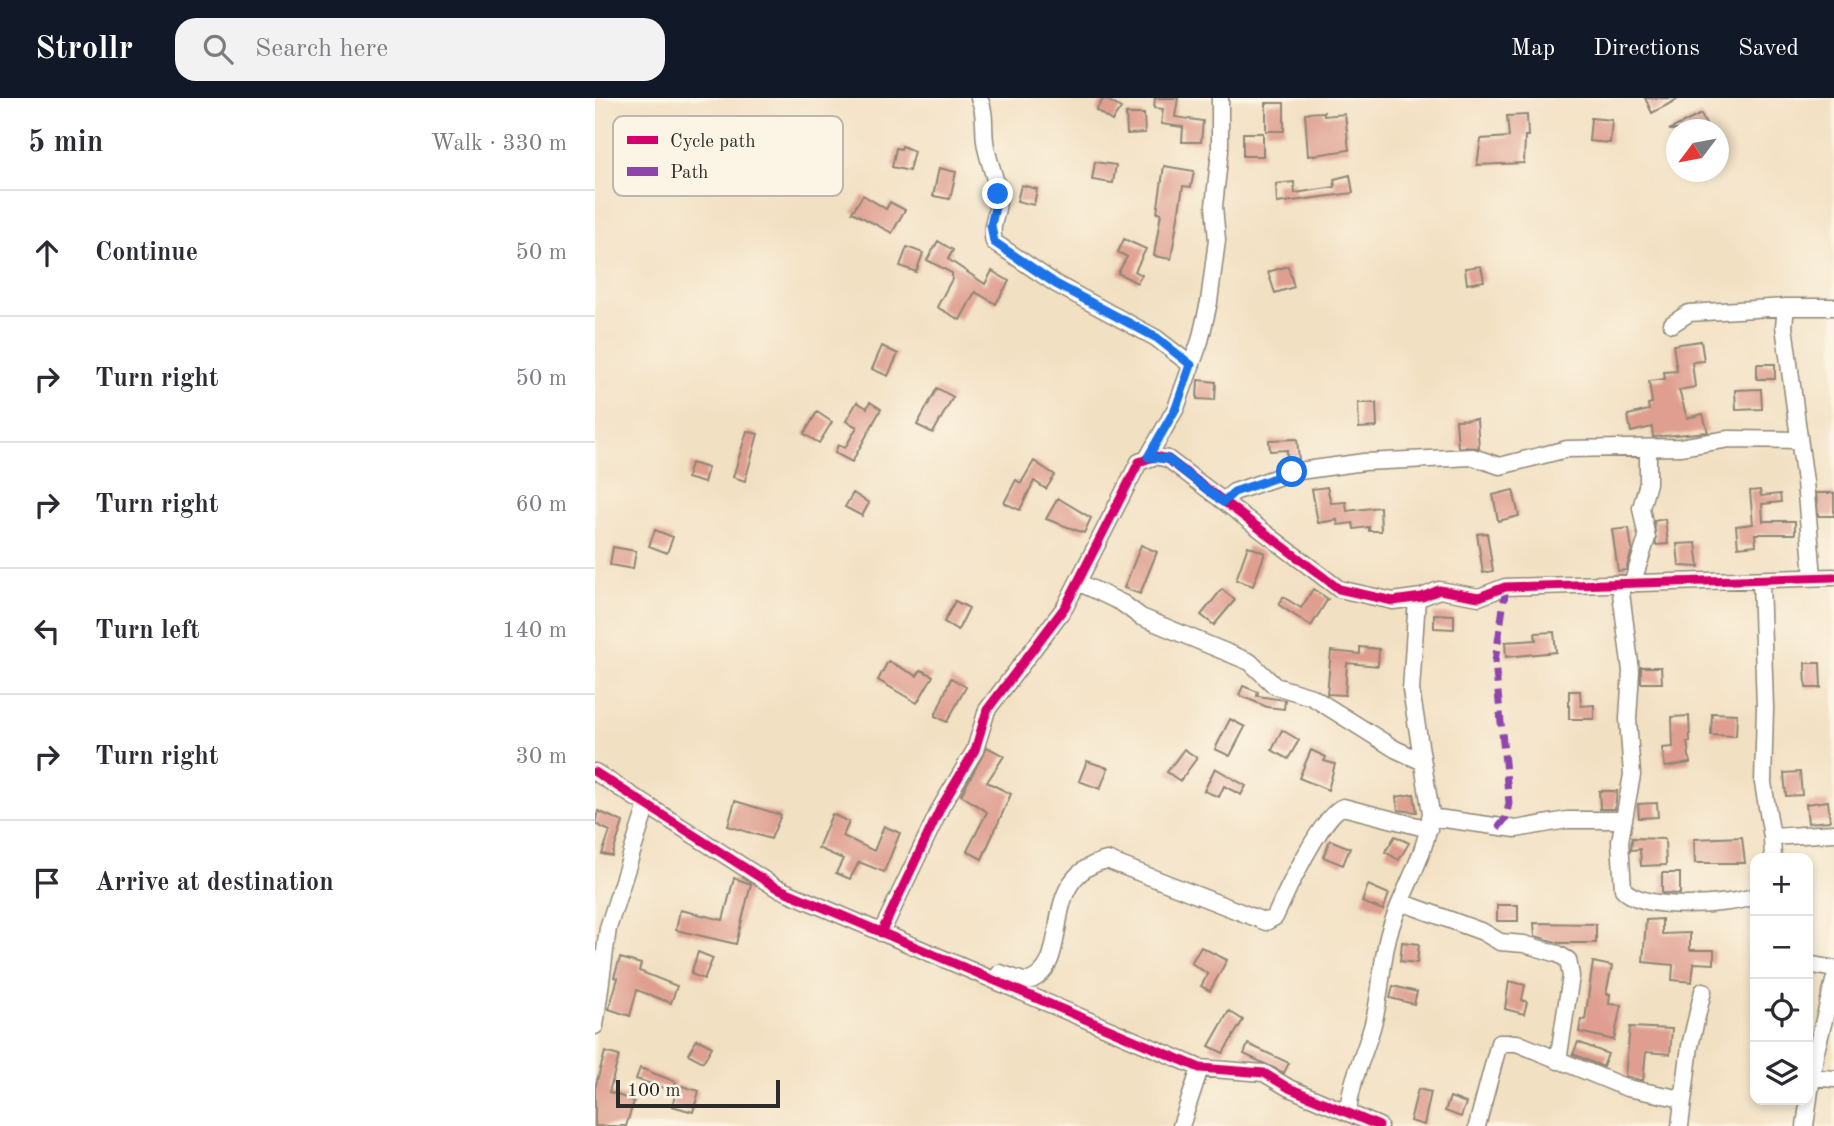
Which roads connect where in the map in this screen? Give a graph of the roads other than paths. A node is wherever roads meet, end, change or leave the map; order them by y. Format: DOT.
graph roads {
  1 [pos="979,98"];
  2 [pos="1220,98"];
  3 [pos="1786,307"];
  4 [pos="1834,307"];
  5 [pos="1672,324"];
  6 [pos="1191,365"];
  7 [pos="1798,440"];
  8 [pos="1648,448"];
  9 [pos="1148,457"];
  10 [pos="1223,502"];
  11 [pos="1834,576"];
  12 [pos="1813,578"];
  13 [pos="1761,580"];
  14 [pos="1078,582"];
  15 [pos="1626,584"];
  16 [pos="1417,598"];
  17 [pos="1421,761"];
  18 [pos="595,772"];
  19 [pos="647,805"];
  20 [pos="1624,820"];
  21 [pos="1430,823"];
  22 [pos="1834,833"];
  23 [pos="1772,837"];
  24 [pos="1773,853"];
  25 [pos="1750,898"];
  26 [pos="1401,902"];
  27 [pos="881,933"];
  28 [pos="1813,965"];
  29 [pos="1834,969"];
  30 [pos="995,981"];
  31 [pos="1834,981"];
  32 [pos="1703,991"];
  33 [pos="595,1026"];
  34 [pos="1558,1061"];
  35 [pos="1200,1068"];
  36 [pos="1813,1073"];
  37 [pos="1813,1077"];
  38 [pos="1834,1079"];
  39 [pos="1683,1099"];
  40 [pos="1808,1105"];
  41 [pos="1347,1112"];
  42 [pos="1181,1126"];
  43 [pos="1379,1126"];
  44 [pos="1478,1126"];
  45 [pos="1680,1126"];
  46 [pos="1805,1126"];
  1 -- 6 [label="street"];
  2 -- 6 [label="street"];
  3 -- 4 [label="street"];
  3 -- 5 [label="street"];
  3 -- 7 [label="street"];
  6 -- 9 [label="street"];
  7 -- 8 [label="street"];
  7 -- 12 [label="street"];
  8 -- 10 [label="street"];
  8 -- 15 [label="street"];
  9 -- 10 [label="street"];
  9 -- 14 [label="street"];
  10 -- 16 [label="street"];
  11 -- 12 [label="street"];
  12 -- 13 [label="street"];
  13 -- 15 [label="street"];
  13 -- 23 [label="street"];
  14 -- 17 [label="street"];
  14 -- 27 [label="street"];
  15 -- 16 [label="street"];
  15 -- 20 [label="street"];
  16 -- 17 [label="street"];
  17 -- 21 [label="street"];
  18 -- 19 [label="street"];
  19 -- 27 [label="street"];
  19 -- 33 [label="street"];
  20 -- 21 [label="street"];
  20 -- 25 [label="street"];
  21 -- 26 [label="street"];
  21 -- 30 [label="street"];
  22 -- 23 [label="street"];
  23 -- 24 [label="street"];
  26 -- 34 [label="street"];
  26 -- 41 [label="street"];
  27 -- 30 [label="street"];
  28 -- 29 [label="street"];
  30 -- 35 [label="street"];
  31 -- 36 [label="street"];
  32 -- 39 [label="street"];
  34 -- 39 [label="street"];
  34 -- 44 [label="street"];
  35 -- 41 [label="street"];
  35 -- 42 [label="street"];
  37 -- 38 [label="street"];
  39 -- 45 [label="street"];
  40 -- 46 [label="street"];
  41 -- 43 [label="street"];
}
